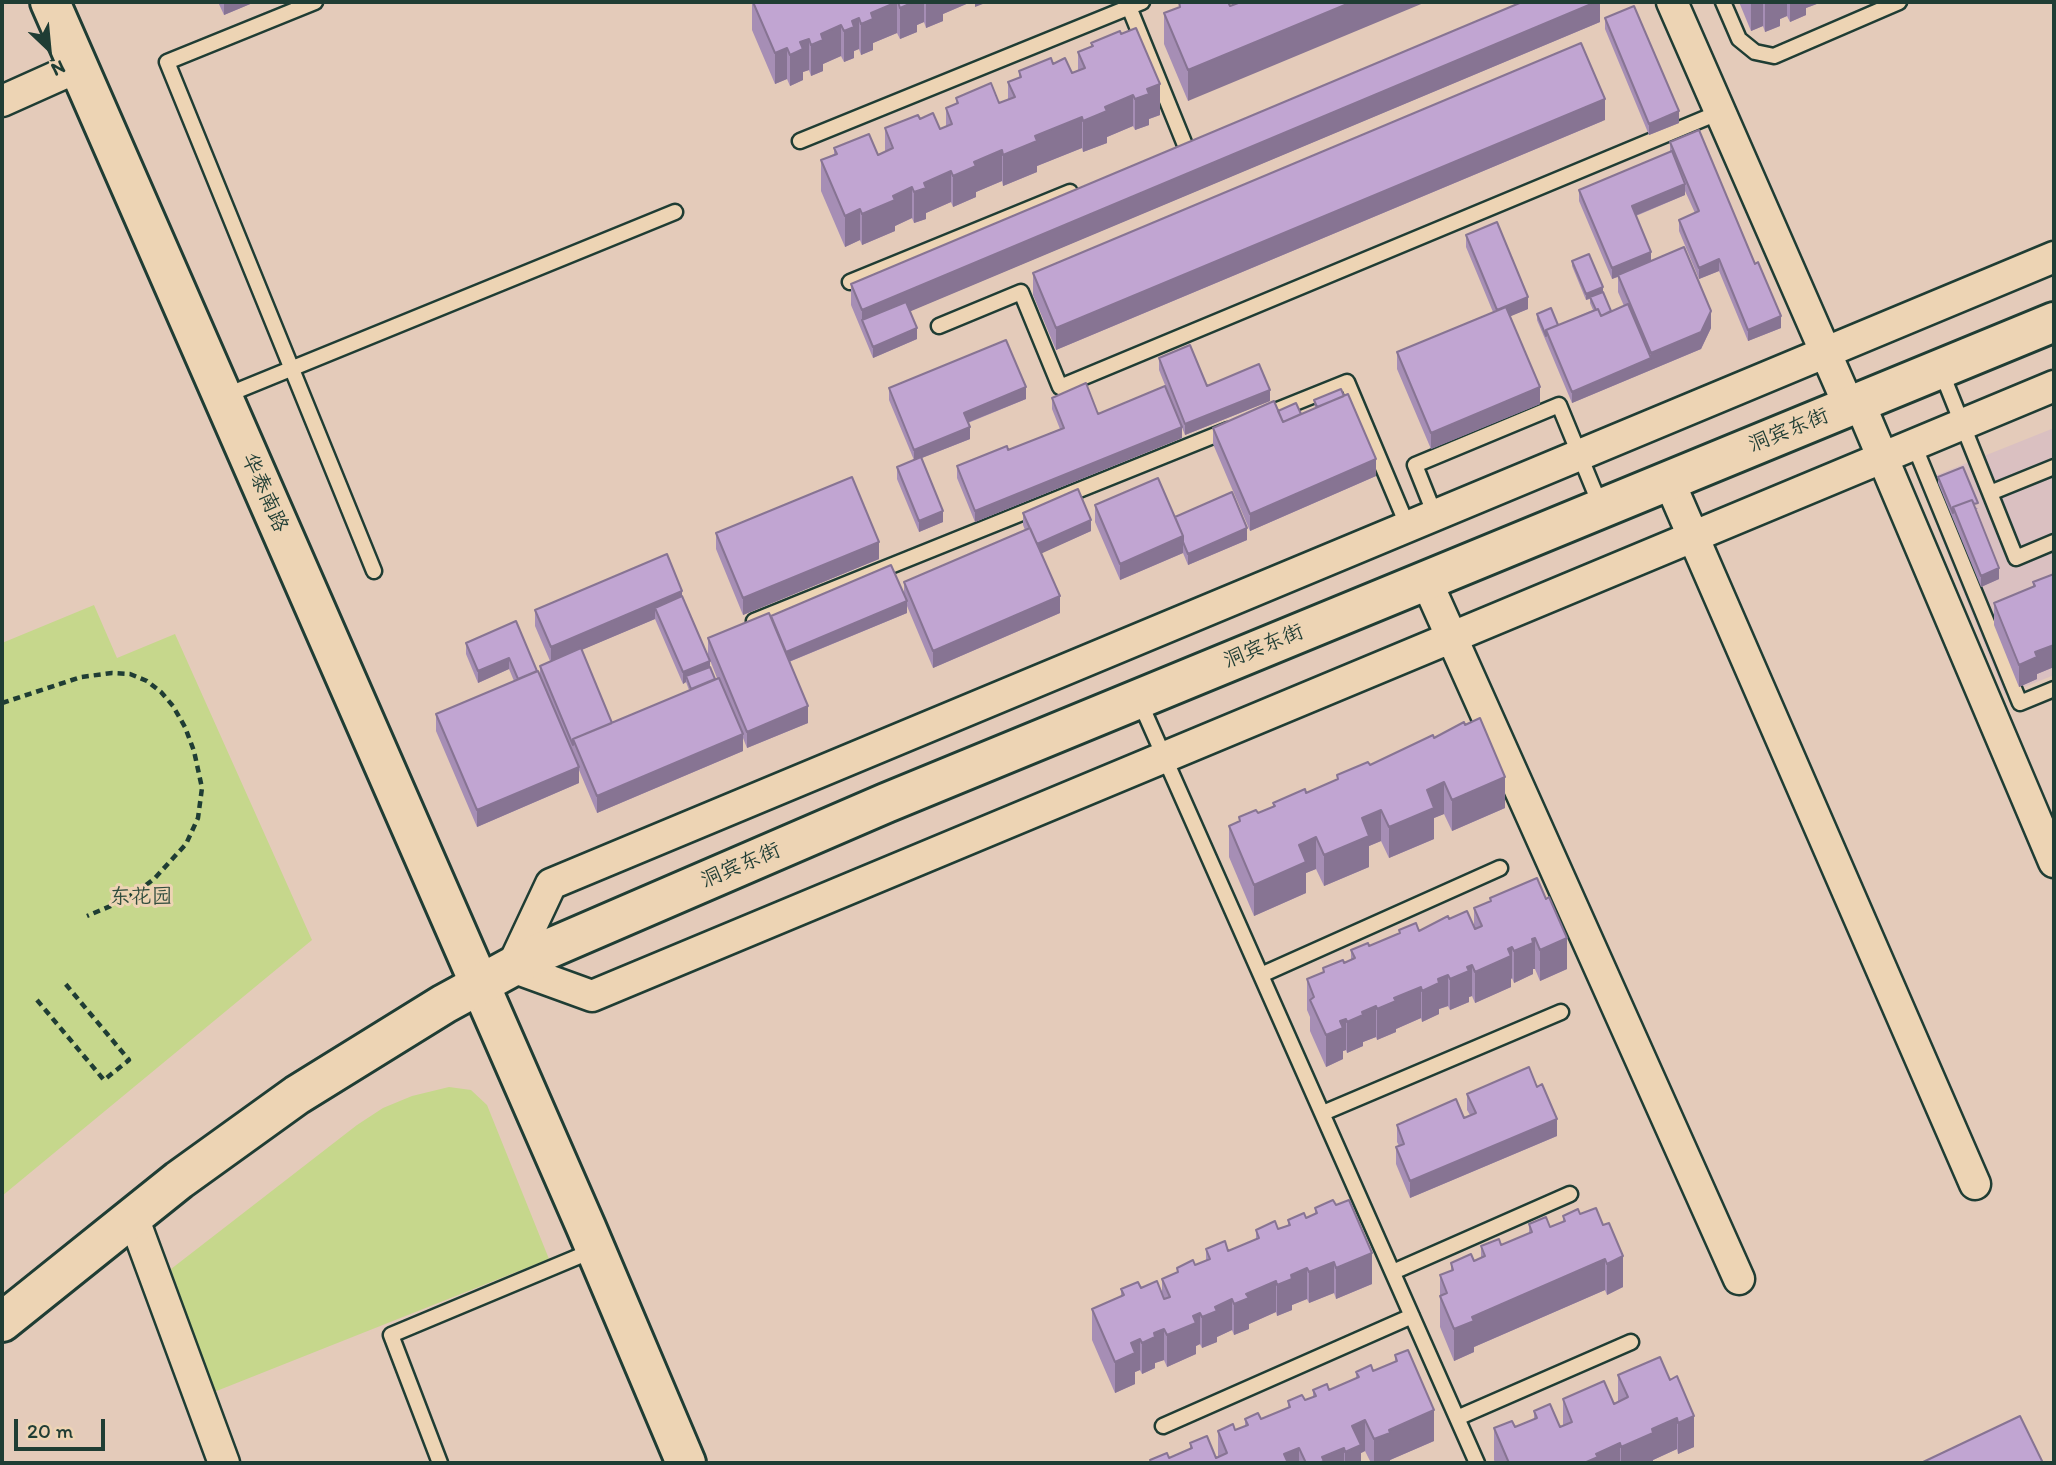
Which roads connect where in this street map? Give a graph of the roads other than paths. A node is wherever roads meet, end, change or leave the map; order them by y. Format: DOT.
graph roads {
  1 [pos="50,2"];
  2 [pos="315,2"];
  3 [pos="1672,2"];
  4 [pos="1723,2"];
  5 [pos="1899,2"];
  6 [pos="1132,4"];
  7 [pos="78,67"];
  8 [pos="2,101"];
  9 [pos="1720,112"];
  10 [pos="800,141"];
  11 [pos="1185,145"];
  12 [pos="1082,187"];
  13 [pos="675,212"];
  14 [pos="2054,257"];
  15 [pos="850,282"];
  16 [pos="2054,322"];
  17 [pos="939,326"];
  18 [pos="1826,353"];
  19 [pos="291,368"];
  20 [pos="1940,369"];
  21 [pos="2054,386"];
  22 [pos="222,397"];
  23 [pos="1854,404"];
  24 [pos="1962,424"];
  25 [pos="1914,445"];
  26 [pos="1580,455"];
  27 [pos="1883,458"];
  28 [pos="2054,467"];
  29 [pos="1669,481"];
  30 [pos="1990,494"];
  31 [pos="1602,508"];
  32 [pos="1422,521"];
  33 [pos="1693,537"];
  34 [pos="2054,542"];
  35 [pos="374,571"];
  36 [pos="1426,580"];
  37 [pos="746,625"];
  38 [pos="1451,638"];
  39 [pos="2054,689"];
  40 [pos="1139,699"];
  41 [pos="1164,757"];
  42 [pos="2054,862"];
  43 [pos="1500,868"];
  44 [pos="1261,975"];
  45 [pos="496,976"];
  46 [pos="1561,1012"];
  47 [pos="1323,1112"];
  48 [pos="1975,1184"];
  49 [pos="1570,1194"];
  50 [pos="133,1217"];
  51 [pos="595,1249"];
  52 [pos="1393,1272"];
  53 [pos="1739,1279"];
  54 [pos="1412,1316"];
  55 [pos="2,1322"];
  56 [pos="1631,1342"];
  57 [pos="1457,1418"];
  58 [pos="1163,1426"];
  59 [pos="224,1463"];
  60 [pos="440,1463"];
  61 [pos="686,1463"];
  62 [pos="1477,1463"];
  1 -- 7 [label="main road, 华泰南路"];
  2 -- 19 [label="lane"];
  3 -- 9 [label="street"];
  4 -- 5 [label="lane"];
  6 -- 10 [label="lane"];
  6 -- 11 [label="lane"];
  7 -- 8 [label="street"];
  7 -- 22 [label="main road, 华泰南路"];
  9 -- 17 [label="lane"];
  9 -- 18 [label="street"];
  12 -- 15 [label="lane"];
  13 -- 19 [label="lane"];
  14 -- 18 [label="street"];
  16 -- 20 [label="main road, 洞宾东街"];
  18 -- 23 [label="street"];
  18 -- 26 [label="street"];
  19 -- 22 [label="lane"];
  19 -- 35 [label="lane"];
  20 -- 23 [label="main road, 洞宾东街"];
  20 -- 24 [label="lane"];
  21 -- 24 [label="street"];
  22 -- 45 [label="main road, 华泰南路"];
  23 -- 27 [label="street"];
  23 -- 29 [label="main road, 洞宾东街"];
  24 -- 25 [label="street"];
  24 -- 30 [label="lane"];
  25 -- 27 [label="street"];
  25 -- 39 [label="lane"];
  26 -- 31 [label="lane"];
  26 -- 32 [label="street"];
  26 -- 32 [label="lane"];
  27 -- 33 [label="street"];
  27 -- 42 [label="street"];
  28 -- 30 [label="lane"];
  29 -- 31 [label="main road, 洞宾东街"];
  29 -- 33 [label="street"];
  30 -- 34 [label="lane"];
  31 -- 36 [label="main road, 洞宾东街"];
  32 -- 37 [label="lane"];
  32 -- 45 [label="street"];
  33 -- 38 [label="street"];
  33 -- 48 [label="street"];
  36 -- 38 [label="street"];
  36 -- 40 [label="main road, 洞宾东街"];
  38 -- 41 [label="street"];
  38 -- 53 [label="street"];
  40 -- 41 [label="lane"];
  40 -- 45 [label="main road, 洞宾东街"];
  41 -- 44 [label="lane"];
  41 -- 45 [label="street"];
  43 -- 44 [label="lane"];
  44 -- 47 [label="lane"];
  45 -- 50 [label="main road, 洞宾东街"];
  45 -- 51 [label="main road, 华泰南路"];
  46 -- 47 [label="lane"];
  47 -- 52 [label="lane"];
  49 -- 52 [label="lane"];
  50 -- 55 [label="main road, 洞宾东街"];
  50 -- 59 [label="street"];
  51 -- 60 [label="lane"];
  51 -- 61 [label="main road, 华泰南路"];
  52 -- 54 [label="lane"];
  54 -- 57 [label="lane"];
  54 -- 58 [label="lane"];
  56 -- 57 [label="lane"];
  57 -- 62 [label="lane"];
}
